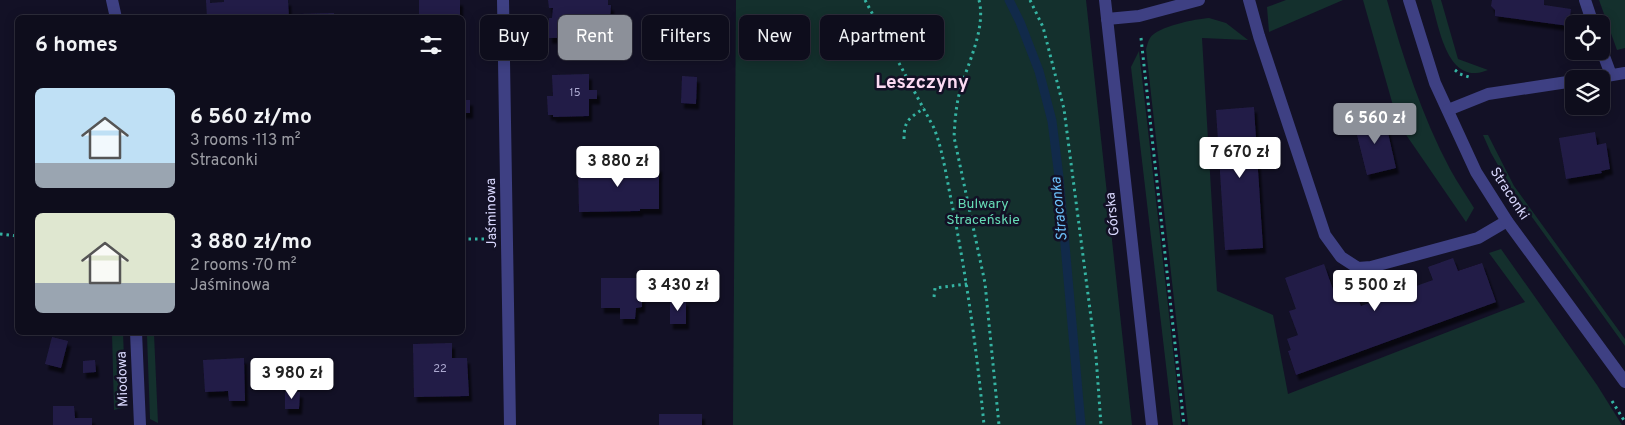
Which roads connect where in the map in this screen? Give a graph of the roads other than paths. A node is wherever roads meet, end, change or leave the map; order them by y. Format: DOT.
graph roads {
  1 [pos="112,0"];
  2 [pos="503,0"];
  3 [pos="1104,0"];
  4 [pos="1199,0"];
  5 [pos="1250,0"];
  6 [pos="1410,0"];
  7 [pos="1585,0"];
  8 [pos="115,15"];
  9 [pos="1590,15"];
  10 [pos="1106,19"];
  11 [pos="1605,60"];
  12 [pos="1625,73"];
  13 [pos="1611,75"];
  14 [pos="1565,82"];
  15 [pos="1448,110"];
  16 [pos="1507,221"];
  17 [pos="136,335"];
  18 [pos="1625,382"];
  19 [pos="140,425"];
  20 [pos="510,425"];
  21 [pos="1152,425"];
  1 -- 8 [label="street"];
  2 -- 20 [label="street, Jaśminowa"];
  3 -- 10 [label="street, Górska"];
  4 -- 10 [label="street"];
  5 -- 16 [label="street"];
  6 -- 15 [label="street, Straconki"];
  7 -- 9 [label="street"];
  10 -- 21 [label="street, Górska"];
  11 -- 13 [label="street"];
  12 -- 13 [label="street"];
  14 -- 15 [label="street"];
  15 -- 16 [label="street, Straconki"];
  16 -- 18 [label="street, Straconki"];
  17 -- 19 [label="street, Miodowa"];
}
